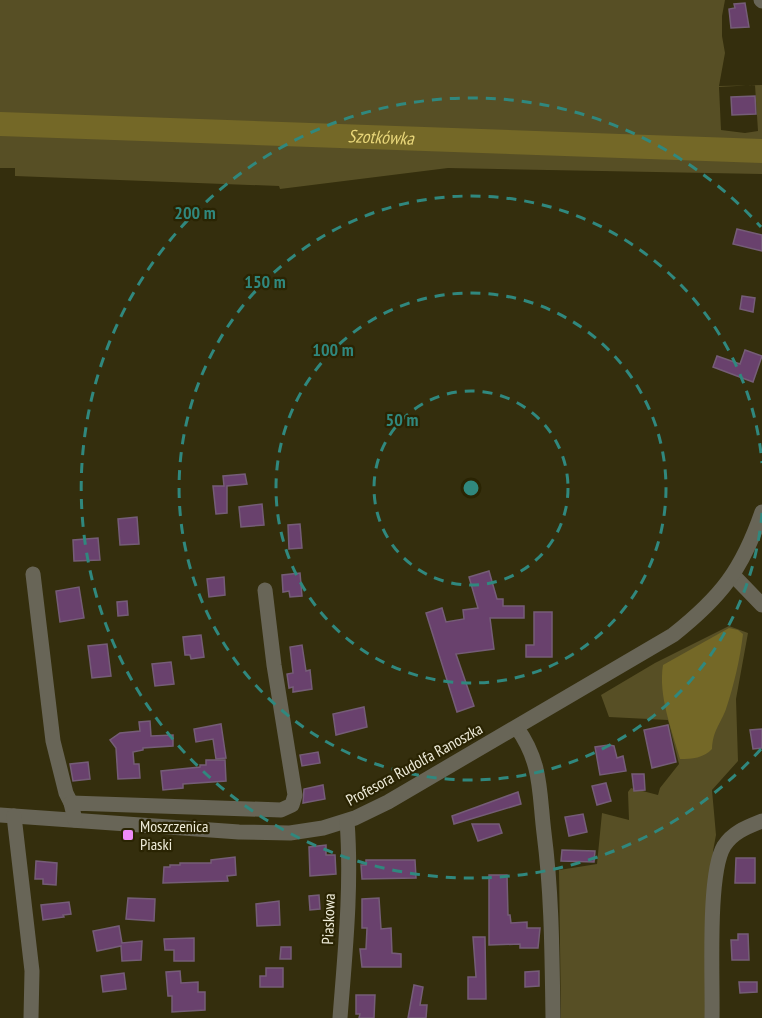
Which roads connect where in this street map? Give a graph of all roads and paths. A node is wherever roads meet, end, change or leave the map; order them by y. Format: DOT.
graph roads {
  1 [pos="762,512"];
  2 [pos="33,574"];
  3 [pos="733,575"];
  4 [pos="265,590"];
  5 [pos="761,604"];
  6 [pos="517,728"];
  7 [pos="71,803"];
  8 [pos="7,816"];
  9 [pos="75,820"];
  10 [pos="347,821"];
  11 [pos="757,823"];
  12 [pos="31,1018"];
  13 [pos="340,1018"];
  14 [pos="553,1018"];
  15 [pos="712,1018"];
  1 -- 3 [label="street, Profesora Rudolfa Ranoszka"];
  2 -- 7 [label="street"];
  3 -- 5 [label="street"];
  3 -- 6 [label="street, Profesora Rudolfa Ranoszka"];
  4 -- 7 [label="street"];
  6 -- 10 [label="street, Profesora Rudolfa Ranoszka"];
  6 -- 14 [label="street"];
  7 -- 9 [label="street"];
  8 -- 9 [label="street, Profesora Rudolfa Ranoszka"];
  8 -- 12 [label="street"];
  9 -- 10 [label="street, Profesora Rudolfa Ranoszka"];
  10 -- 13 [label="street, Piaskowa"];
  11 -- 15 [label="street"];
}
